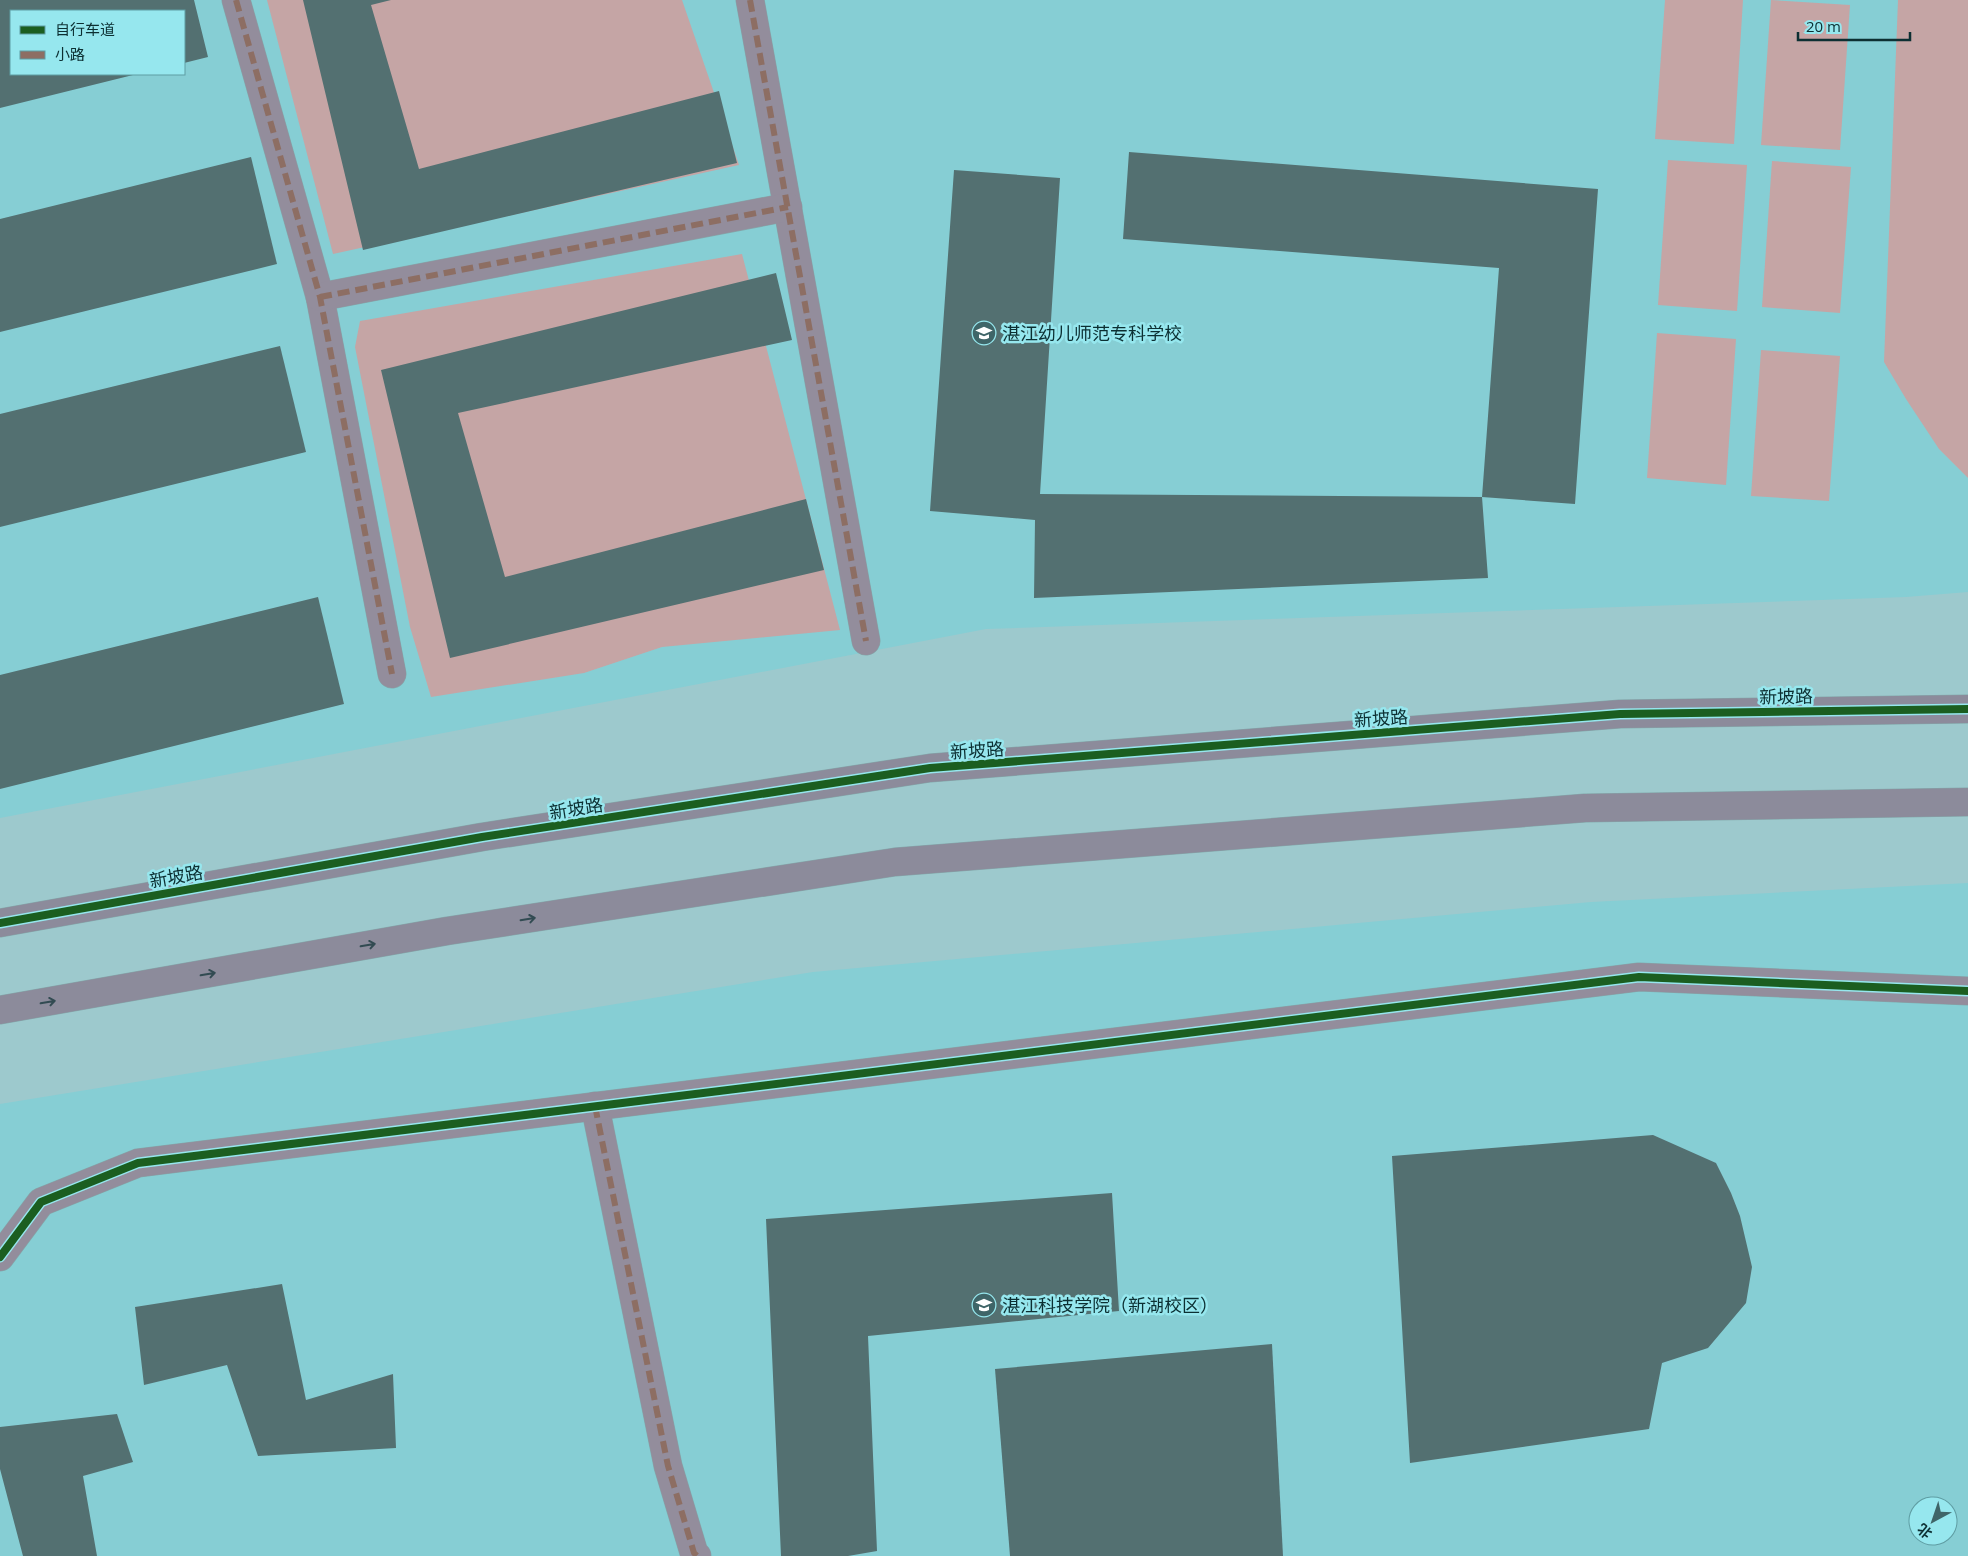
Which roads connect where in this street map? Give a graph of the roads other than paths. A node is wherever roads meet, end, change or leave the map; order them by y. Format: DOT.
graph roads {
  1 [pos="236,0"];
  2 [pos="750,0"];
  3 [pos="788,207"];
  4 [pos="320,297"];
  5 [pos="866,641"];
  6 [pos="392,674"];
  7 [pos="1968,709"];
  8 [pos="1968,802"];
  9 [pos="0,923"];
  10 [pos="1968,990"];
  11 [pos="0,1010"];
  12 [pos="595,1106"];
  13 [pos="0,1257"];
  14 [pos="697,1556"];
  1 -- 4 [label="street"];
  2 -- 3 [label="street"];
  3 -- 4 [label="street"];
  3 -- 5 [label="street"];
  4 -- 6 [label="street"];
  7 -- 9 [label="street, 新坡路"];
  11 -- 8 [label="street, one-way"];
  10 -- 12 [label="street"];
  12 -- 13 [label="street"];
  12 -- 14 [label="street"];
}
